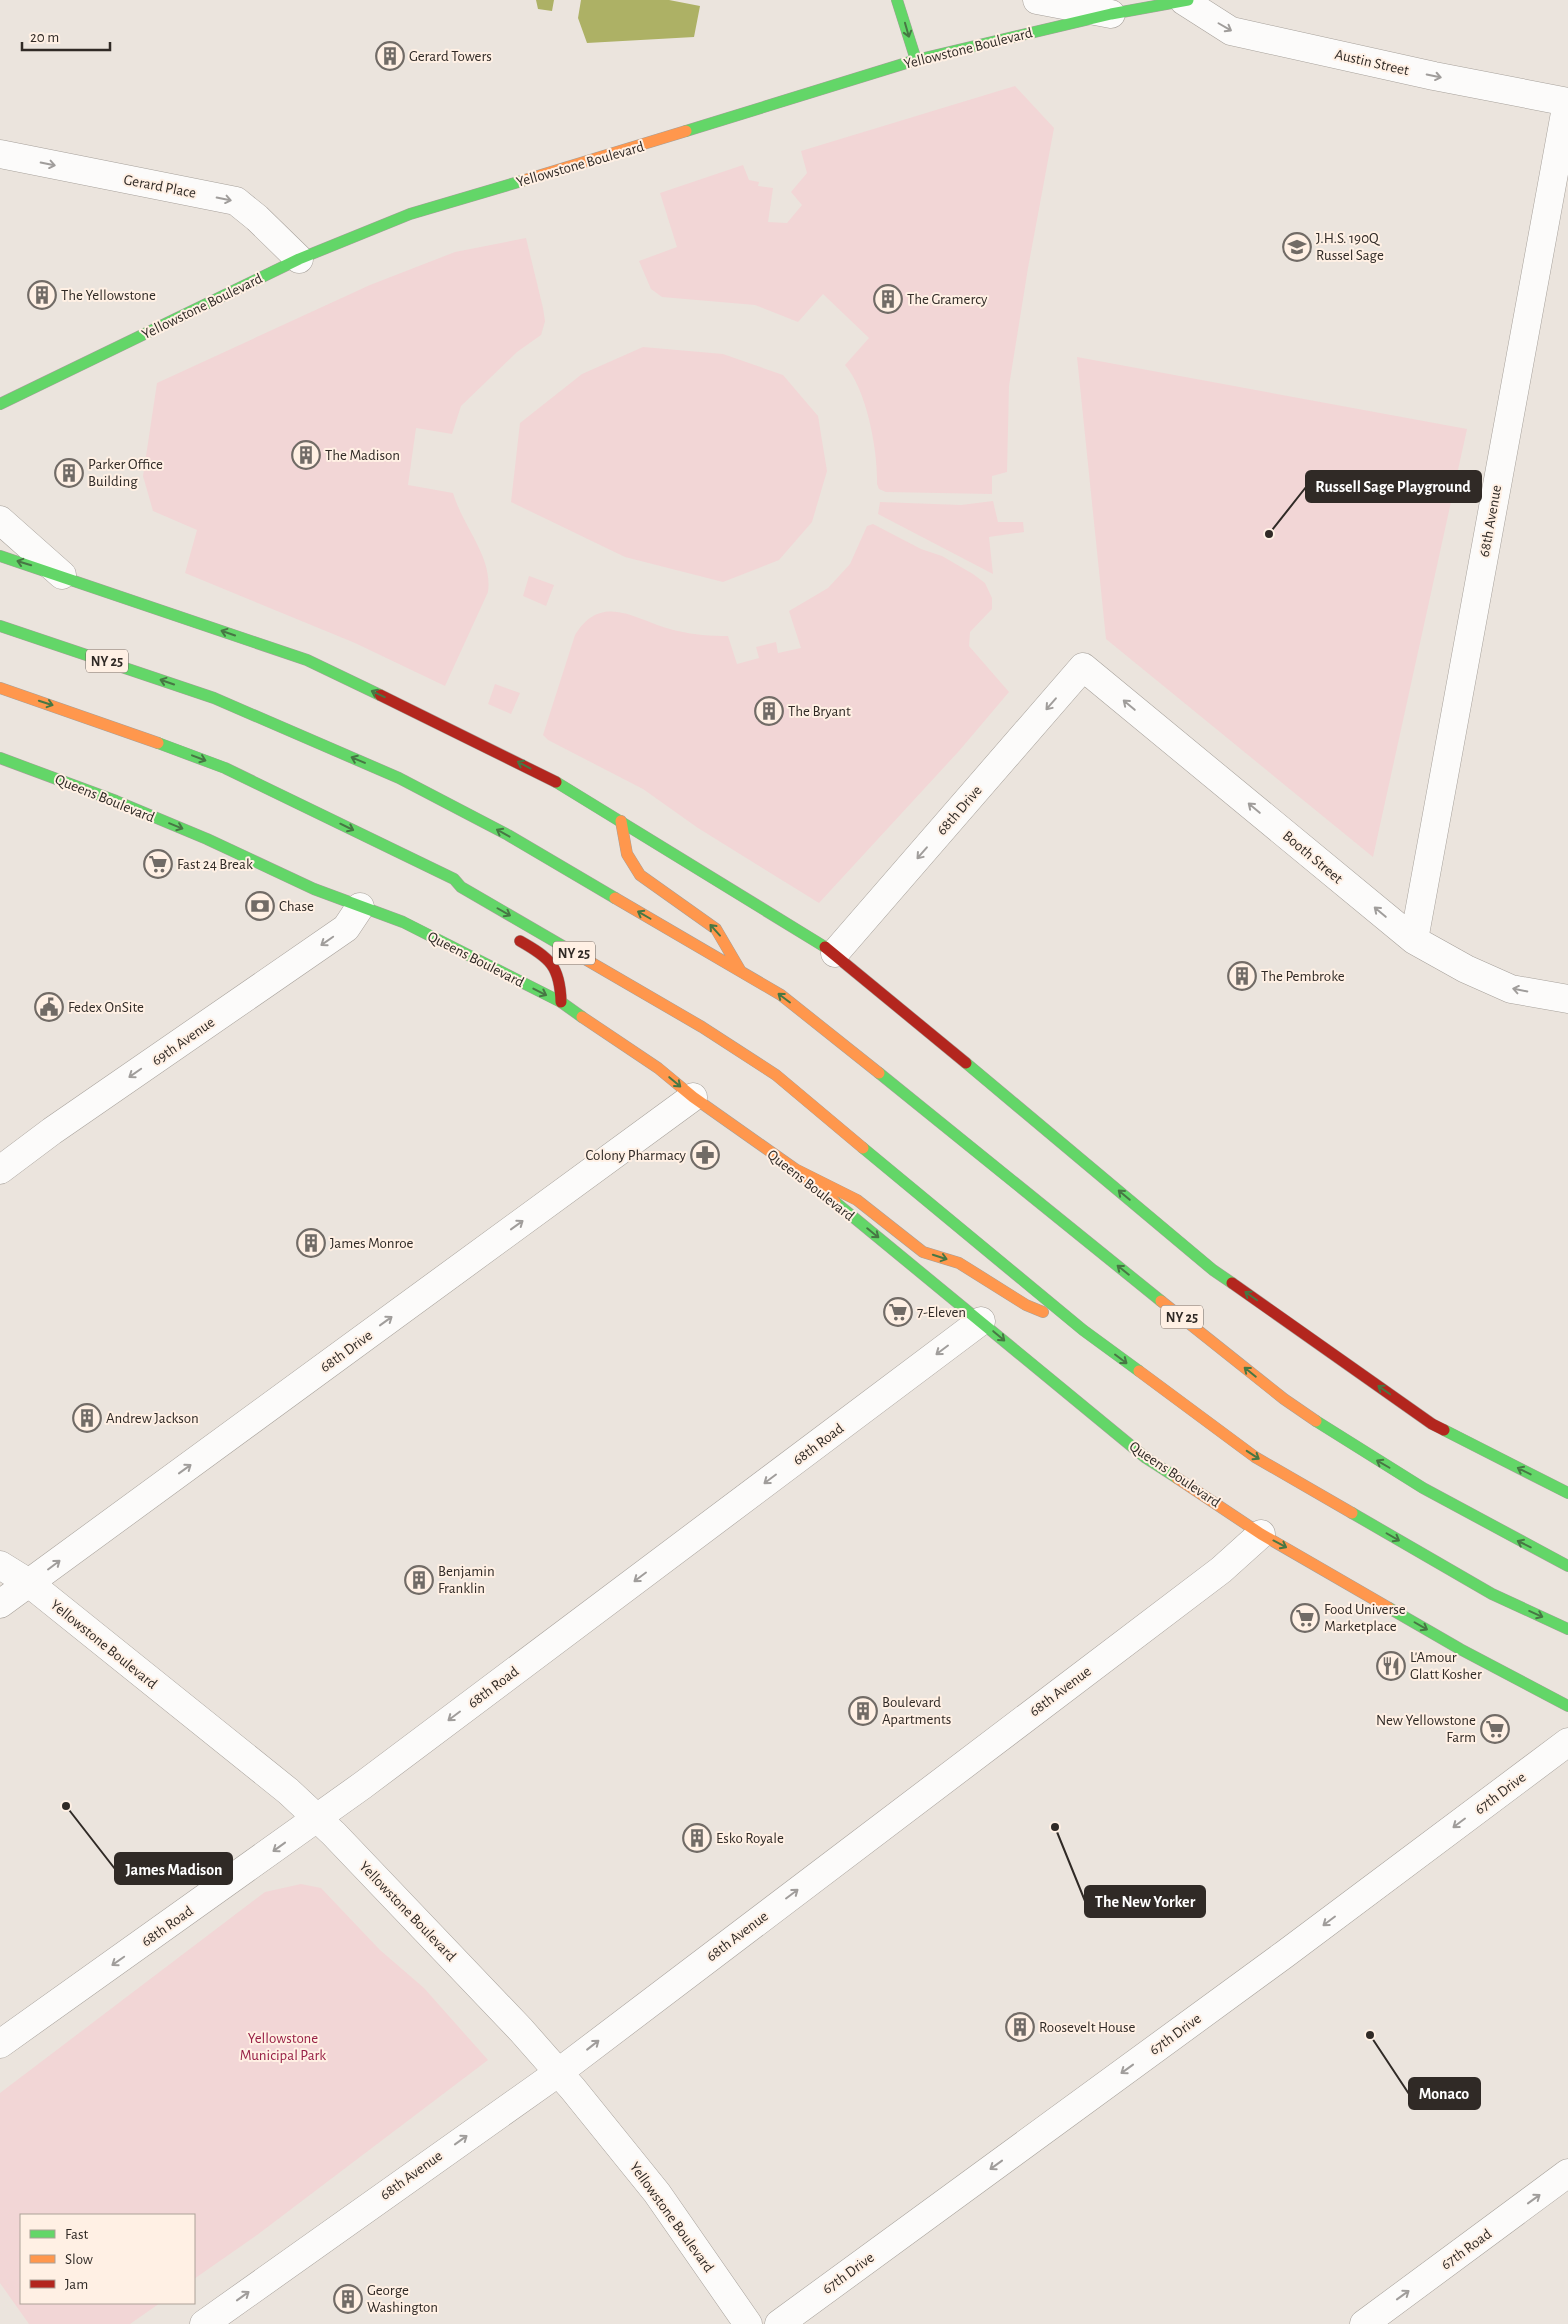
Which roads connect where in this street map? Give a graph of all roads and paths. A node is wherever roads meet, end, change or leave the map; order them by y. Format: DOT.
graph roads {
  1 [pos="896,0"];
  2 [pos="1037,0"];
  3 [pos="1186,0"];
  4 [pos="1111,14"];
  5 [pos="916,60"];
  6 [pos="1568,102"];
  7 [pos="0,154"];
  8 [pos="299,259"];
  9 [pos="0,404"];
  10 [pos="0,520"];
  11 [pos="0,556"];
  12 [pos="62,575"];
  13 [pos="0,626"];
  14 [pos="1083,667"];
  15 [pos="0,688"];
  16 [pos="0,758"];
  17 [pos="621,821"];
  18 [pos="461,886"];
  19 [pos="360,907"];
  20 [pos="483,915"];
  21 [pos="512,936"];
  22 [pos="1414,940"];
  23 [pos="836,953"];
  24 [pos="740,971"];
  25 [pos="1568,999"];
  26 [pos="561,1002"];
  27 [pos="693,1097"];
  28 [pos="795,1169"];
  29 [pos="0,1170"];
  30 [pos="981,1321"];
  31 [pos="1083,1330"];
  32 [pos="1568,1493"];
  33 [pos="1261,1534"];
  34 [pos="0,1565"];
  35 [pos="1568,1566"];
  36 [pos="29,1583"];
  37 [pos="0,1604"];
  38 [pos="1568,1629"];
  39 [pos="1568,1706"];
  40 [pos="1568,1742"];
  41 [pos="318,1818"];
  42 [pos="0,2044"];
  43 [pos="559,2072"];
  44 [pos="1568,2173"];
  45 [pos="204,2324"];
  46 [pos="748,2324"];
  47 [pos="779,2324"];
  48 [pos="1364,2324"];
  1 -- 5 [label="street, one-way"];
  2 -- 4 [label="street"];
  3 -- 4 [label="street, Yellowstone Boulevard"];
  3 -- 6 [label="street, Austin Street, one-way"];
  4 -- 5 [label="street, Yellowstone Boulevard"];
  5 -- 8 [label="street, Yellowstone Boulevard"];
  6 -- 22 [label="street, 68th Avenue"];
  7 -- 8 [label="street, Gerard Place, one-way"];
  8 -- 9 [label="street, Yellowstone Boulevard"];
  10 -- 12 [label="street"];
  12 -- 11 [label="street, one-way"];
  17 -- 12 [label="street, one-way"];
  24 -- 13 [label="street, NY 25, one-way"];
  22 -- 14 [label="street, Booth Street, one-way"];
  14 -- 23 [label="street, 68th Drive, one-way"];
  15 -- 18 [label="street, NY 25, one-way"];
  16 -- 19 [label="street, Queens Boulevard, one-way"];
  17 -- 23 [label="street"];
  24 -- 17 [label="street, one-way"];
  18 -- 20 [label="street"];
  18 -- 31 [label="street, NY 25, one-way"];
  19 -- 26 [label="street, Queens Boulevard, one-way"];
  19 -- 29 [label="street, 69th Avenue, one-way"];
  21 -- 26 [label="street"];
  25 -- 22 [label="street, Booth Street, one-way"];
  32 -- 23 [label="street, one-way"];
  35 -- 24 [label="street, NY 25, one-way"];
  26 -- 27 [label="street, Queens Boulevard, one-way"];
  27 -- 28 [label="street, Queens Boulevard"];
  36 -- 27 [label="street, 68th Drive, one-way"];
  28 -- 30 [label="street, Queens Boulevard, one-way"];
  28 -- 31 [label="street, one-way"];
  30 -- 33 [label="street, Queens Boulevard, one-way"];
  30 -- 41 [label="street, 68th Road, one-way"];
  31 -- 38 [label="street, NY 25, one-way"];
  33 -- 39 [label="street, Queens Boulevard, one-way"];
  43 -- 33 [label="street, 68th Avenue, one-way"];
  34 -- 36 [label="street, Yellowstone Boulevard"];
  36 -- 37 [label="street, 68th Drive"];
  36 -- 41 [label="street, Yellowstone Boulevard"];
  40 -- 47 [label="street, 67th Drive, one-way"];
  41 -- 42 [label="street, 68th Road, one-way"];
  41 -- 43 [label="street, Yellowstone Boulevard"];
  45 -- 43 [label="street, 68th Avenue, one-way"];
  43 -- 46 [label="street, Yellowstone Boulevard"];
  48 -- 44 [label="street, 67th Road, one-way"];
}
